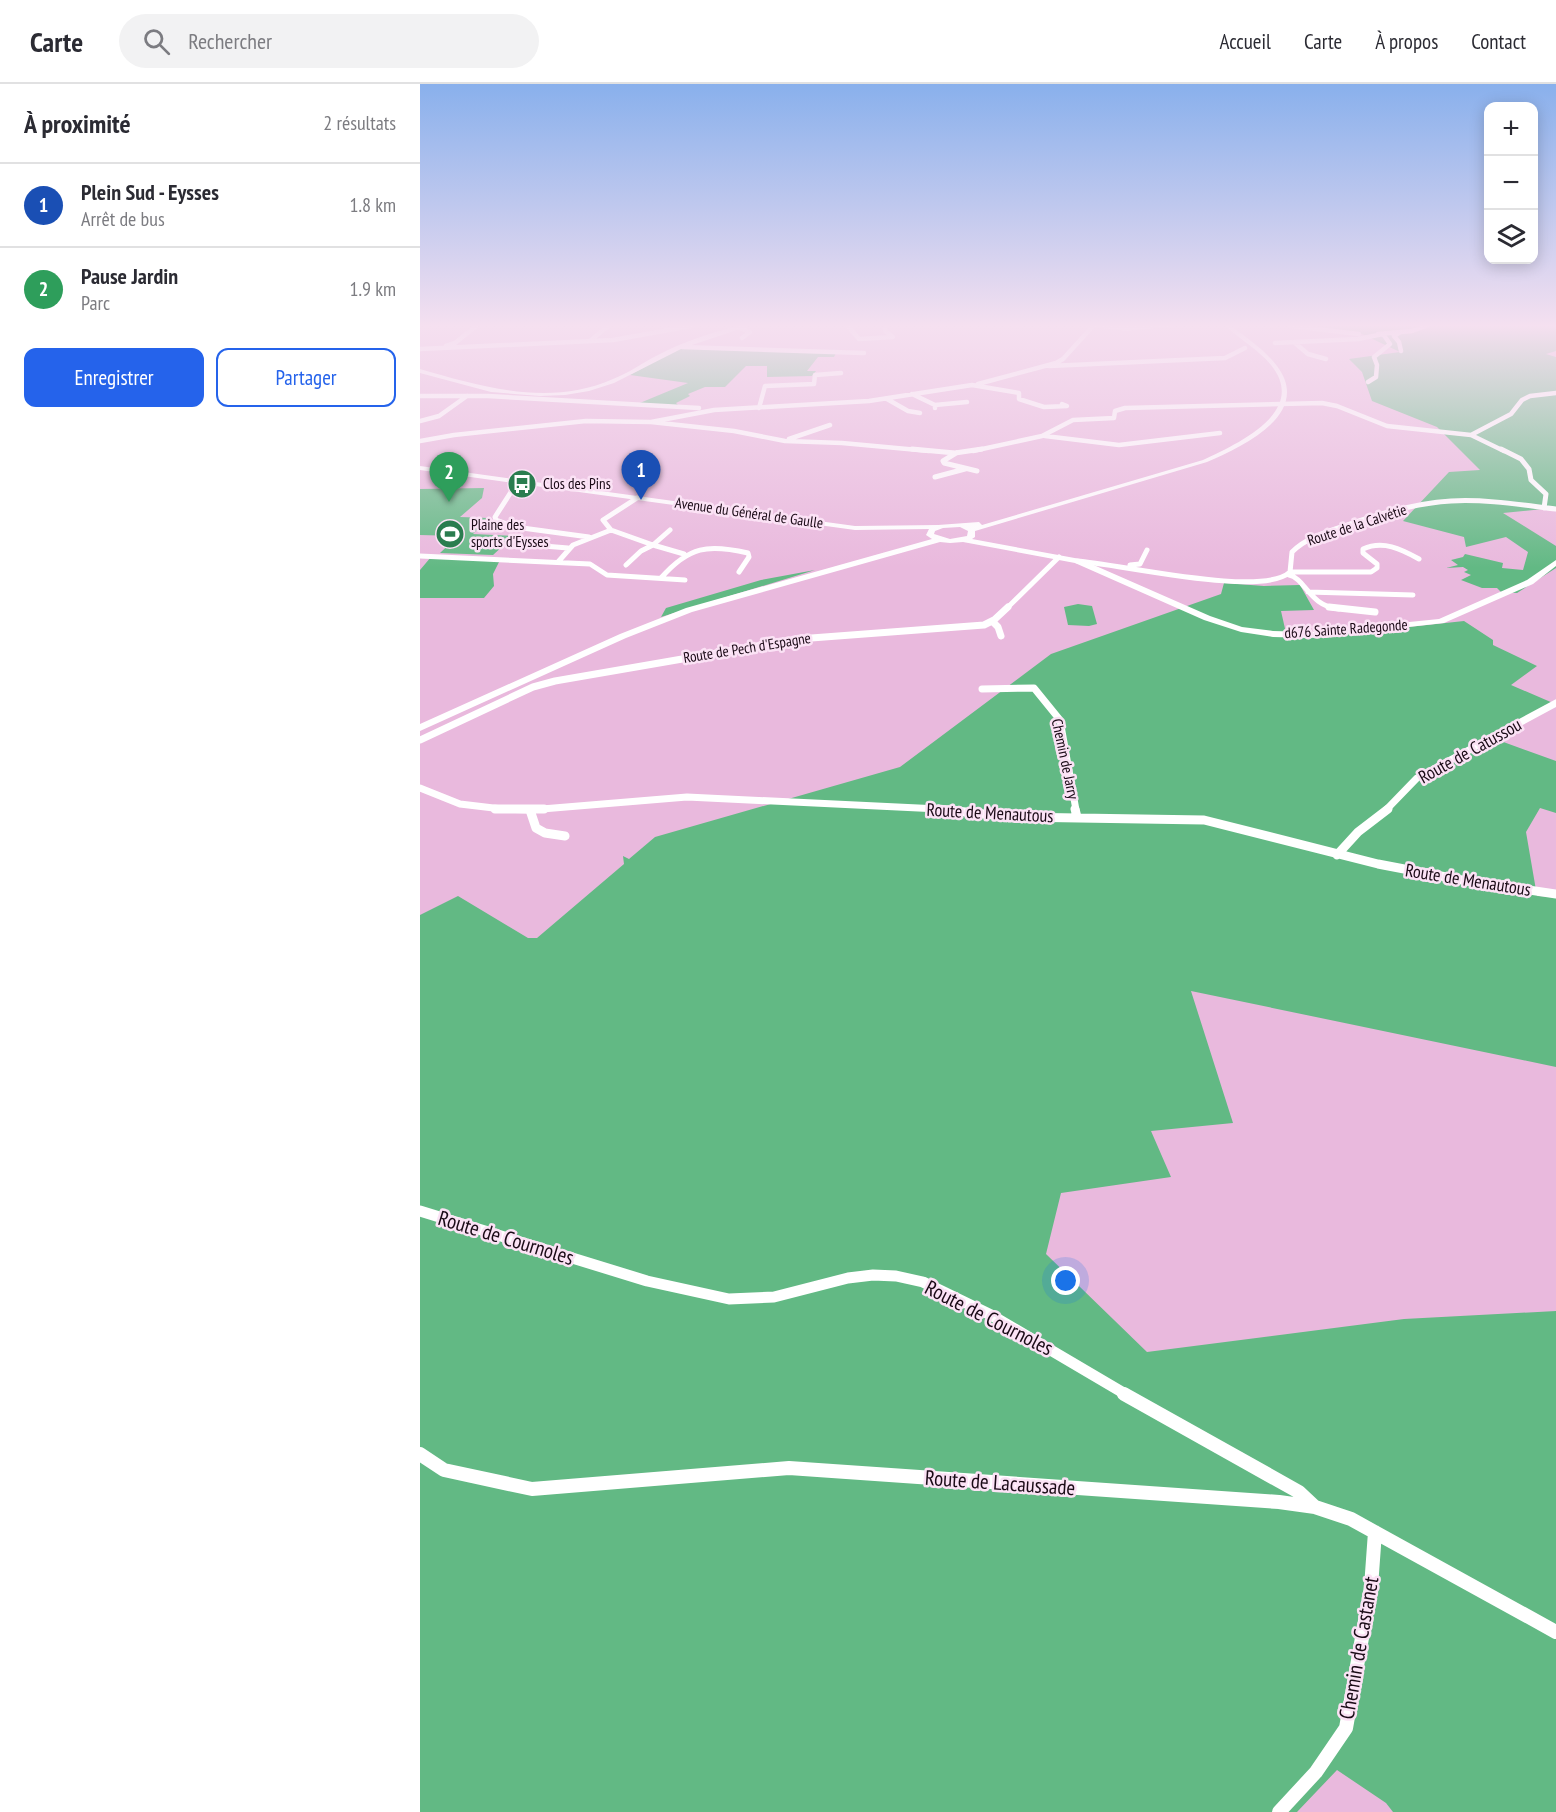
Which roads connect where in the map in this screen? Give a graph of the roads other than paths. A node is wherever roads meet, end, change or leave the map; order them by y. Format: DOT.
graph roads {
  1 [pos="450,407"];
  2 [pos="693,407"];
  3 [pos="778,407"];
  4 [pos="900,407"];
  5 [pos="1229,407"];
  6 [pos="1282,407"];
  7 [pos="1338,407"];
  8 [pos="1517,407"];
  9 [pos="759,408"];
  10 [pos="730,409"];
  11 [pos="920,413"];
  12 [pos="420,421"];
  13 [pos="651,422"];
  14 [pos="830,425"];
  15 [pos="1220,433"];
  16 [pos="1471,435"];
  17 [pos="1042,436"];
  18 [pos="420,441"];
  19 [pos="783,441"];
  20 [pos="957,453"];
  21 [pos="420,468"];
  22 [pos="968,469"];
  23 [pos="977,471"];
  24 [pos="935,477"];
  25 [pos="518,481"];
  26 [pos="637,498"];
  27 [pos="1545,508"];
  28 [pos="1556,509"];
  29 [pos="1010,518"];
  30 [pos="963,526"];
  31 [pos="611,530"];
  32 [pos="670,530"];
  33 [pos="932,532"];
  34 [pos="973,532"];
  35 [pos="589,537"];
  36 [pos="938,540"];
  37 [pos="963,540"];
  38 [pos="656,542"];
  39 [pos="544,546"];
  40 [pos="568,548"];
  41 [pos="1016,550"];
  42 [pos="1147,550"];
  43 [pos="684,554"];
  44 [pos="420,556"];
  45 [pos="875,556"];
  46 [pos="1059,557"];
  47 [pos="1419,559"];
  48 [pos="1077,561"];
  49 [pos="1556,561"];
  50 [pos="558,562"];
  51 [pos="626,565"];
  52 [pos="1122,566"];
  53 [pos="739,572"];
  54 [pos="1290,574"];
  55 [pos="661,579"];
  56 [pos="685,580"];
  57 [pos="1308,592"];
  58 [pos="1413,595"];
  59 [pos="1376,612"];
  60 [pos="993,622"];
  61 [pos="1001,636"];
  62 [pos="982,689"];
  63 [pos="1556,703"];
  64 [pos="420,729"];
  65 [pos="420,740"];
  66 [pos="420,788"];
  67 [pos="530,810"];
  68 [pos="1077,817"];
  69 [pos="565,836"];
  70 [pos="1336,855"];
  71 [pos="1556,894"];
  72 [pos="420,1211"];
  73 [pos="420,1454"];
  74 [pos="1315,1507"];
  75 [pos="1375,1532"];
  76 [pos="1556,1632"];
  77 [pos="1279,1812"];
  1 -- 12 [label="street"];
  2 -- 10 [label="street"];
  3 -- 9 [label="street"];
  4 -- 11 [label="street"];
  5 -- 17 [label="street"];
  6 -- 29 [label="main road"];
  7 -- 16 [label="street"];
  8 -- 16 [label="street"];
  9 -- 10 [label="street"];
  10 -- 13 [label="street"];
  13 -- 18 [label="street"];
  13 -- 19 [label="street"];
  14 -- 19 [label="street"];
  15 -- 17 [label="street"];
  16 -- 27 [label="street"];
  17 -- 20 [label="street"];
  19 -- 20 [label="street"];
  20 -- 22 [label="street"];
  21 -- 25 [label="main road, Avenue du Général de Gaulle"];
  22 -- 23 [label="street"];
  22 -- 24 [label="street"];
  25 -- 26 [label="main road, Avenue du Général de Gaulle"];
  25 -- 35 [label="street"];
  26 -- 31 [label="street"];
  26 -- 33 [label="main road, Avenue du Général de Gaulle"];
  27 -- 28 [label="street, Route de la Calvétie"];
  27 -- 54 [label="street, Route de la Calvétie"];
  29 -- 30 [label="main road"];
  29 -- 34 [label="main road"];
  30 -- 33 [label="main road"];
  30 -- 34 [label="main road"];
  31 -- 35 [label="street"];
  31 -- 38 [label="street"];
  32 -- 38 [label="street"];
  33 -- 36 [label="main road"];
  33 -- 45 [label="main road"];
  34 -- 37 [label="main road"];
  34 -- 41 [label="main road"];
  35 -- 40 [label="street"];
  36 -- 37 [label="main road"];
  36 -- 45 [label="main road"];
  37 -- 41 [label="main road"];
  38 -- 43 [label="street"];
  38 -- 51 [label="street"];
  39 -- 40 [label="street"];
  40 -- 50 [label="street"];
  41 -- 46 [label="main road, d676 Sainte Radegonde"];
  42 -- 52 [label="street"];
  43 -- 53 [label="street"];
  43 -- 55 [label="street"];
  44 -- 50 [label="street"];
  45 -- 64 [label="main road"];
  46 -- 48 [label="main road, d676 Sainte Radegonde"];
  46 -- 60 [label="street"];
  47 -- 54 [label="street"];
  48 -- 49 [label="main road, d676 Sainte Radegonde"];
  48 -- 52 [label="street"];
  50 -- 55 [label="street"];
  52 -- 54 [label="street"];
  54 -- 57 [label="street"];
  55 -- 56 [label="street"];
  57 -- 58 [label="street"];
  57 -- 59 [label="street"];
  60 -- 61 [label="street"];
  60 -- 65 [label="street, Route de Pech d'Espagne"];
  62 -- 68 [label="street, Chemin de Jarry"];
  63 -- 70 [label="street, Route de Catussou"];
  66 -- 67 [label="street, Route de Menautous"];
  67 -- 68 [label="street, Route de Menautous"];
  67 -- 69 [label="street"];
  68 -- 70 [label="street, Route de Menautous"];
  70 -- 71 [label="street, Route de Menautous"];
  72 -- 74 [label="street, Route de Cournoles"];
  73 -- 74 [label="street, Route de Lacaussade"];
  74 -- 75 [label="street, Route de Lacaussade"];
  75 -- 76 [label="street, Route de Lacaussade"];
  75 -- 77 [label="street, Chemin de Castanet"];
}
